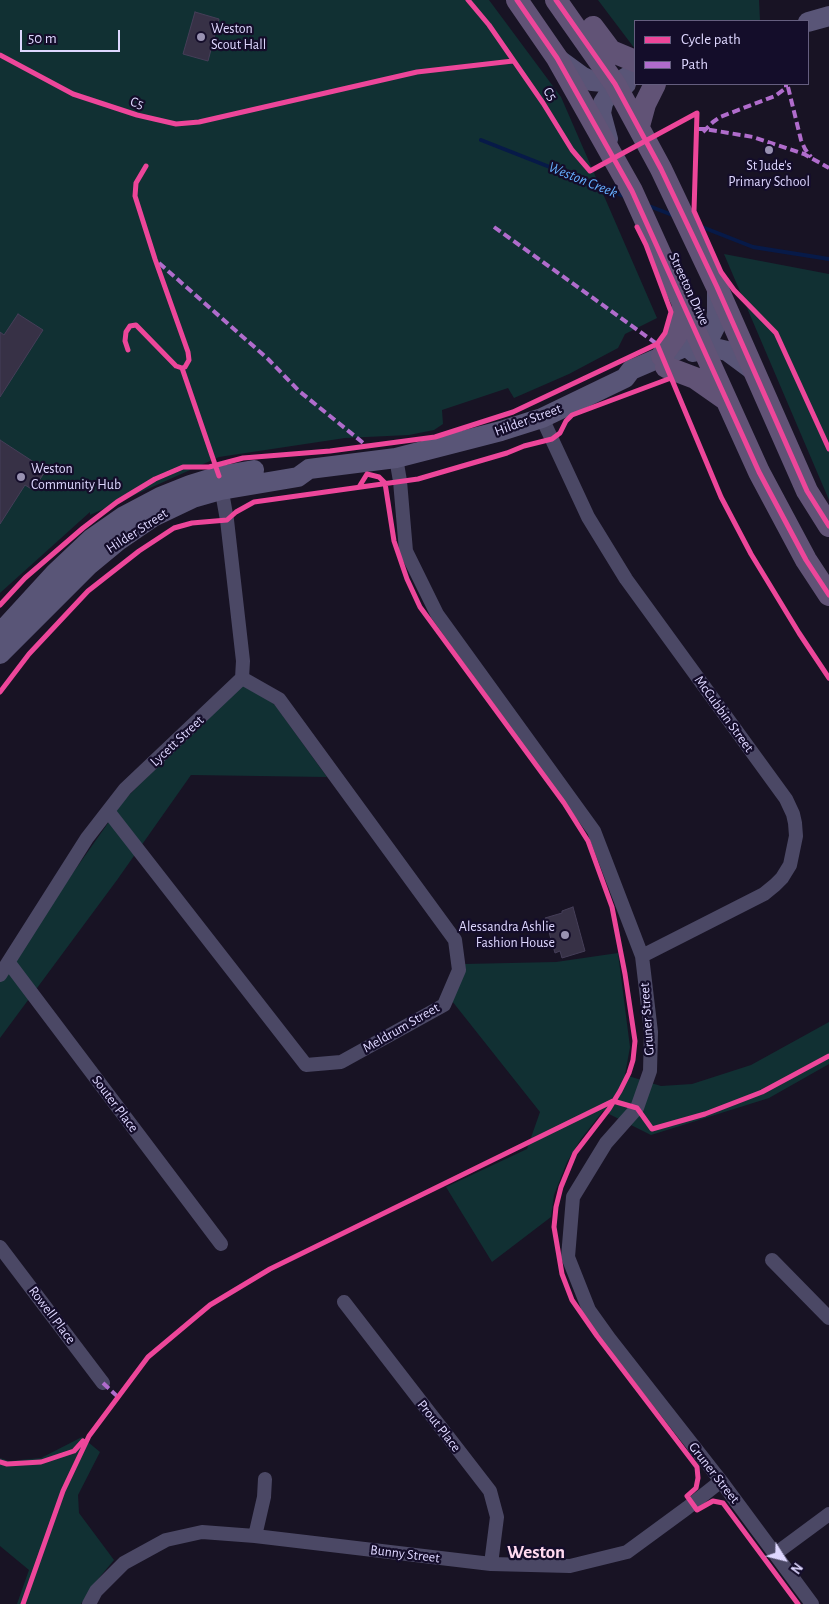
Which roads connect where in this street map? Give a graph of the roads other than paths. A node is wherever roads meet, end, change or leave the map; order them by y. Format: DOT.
graph roads {
  1 [pos="516,0"];
  2 [pos="556,0"];
  3 [pos="573,0"];
  4 [pos="829,16"];
  5 [pos="809,22"];
  6 [pos="557,58"];
  7 [pos="634,61"];
  8 [pos="634,73"];
  9 [pos="625,84"];
  10 [pos="654,85"];
  11 [pos="639,126"];
  12 [pos="610,150"];
  13 [pos="717,287"];
  14 [pos="683,302"];
  15 [pos="702,345"];
  16 [pos="664,361"];
  17 [pos="754,371"];
  18 [pos="728,401"];
  19 [pos="542,418"];
  20 [pos="396,458"];
  21 [pos="220,483"];
  22 [pos="829,526"];
  23 [pos="829,595"];
  24 [pos="0,633"];
  25 [pos="0,654"];
  26 [pos="242,678"];
  27 [pos="108,811"];
  28 [pos="642,956"];
  29 [pos="9,963"];
  30 [pos="0,975"];
  31 [pos="221,1244"];
  32 [pos="0,1247"];
  33 [pos="772,1260"];
  34 [pos="344,1302"];
  35 [pos="829,1318"];
  36 [pos="103,1383"];
  37 [pos="265,1479"];
  38 [pos="721,1481"];
  39 [pos="829,1514"];
  40 [pos="255,1536"];
  41 [pos="775,1554"];
  42 [pos="491,1564"];
  43 [pos="90,1604"];
  44 [pos="812,1604"];
  1 -- 6 [label="main road, Streeton Drive"];
  2 -- 9 [label="main road, Streeton Drive"];
  3 -- 7 [label="main road"];
  4 -- 5 [label="street"];
  6 -- 9 [label="street"];
  6 -- 12 [label="main road, Streeton Drive"];
  8 -- 9 [label="street"];
  9 -- 11 [label="main road, Streeton Drive"];
  9 -- 12 [label="street"];
  10 -- 11 [label="main road"];
  11 -- 13 [label="main road, Streeton Drive"];
  12 -- 14 [label="main road, Streeton Drive"];
  13 -- 15 [label="street, Hilder Street"];
  13 -- 17 [label="main road, Streeton Drive"];
  14 -- 15 [label="main road, Streeton Drive"];
  14 -- 16 [label="main road"];
  15 -- 16 [label="street, Hilder Street"];
  15 -- 17 [label="street"];
  15 -- 18 [label="main road, Streeton Drive"];
  16 -- 18 [label="main road"];
  16 -- 19 [label="street, Hilder Street"];
  17 -- 22 [label="main road, Streeton Drive"];
  18 -- 23 [label="main road, Streeton Drive"];
  19 -- 20 [label="street, Hilder Street"];
  19 -- 28 [label="street, McCubbin Street"];
  20 -- 21 [label="street, Hilder Street"];
  20 -- 28 [label="street, Gruner Street"];
  21 -- 24 [label="street, Hilder Street"];
  21 -- 25 [label="street, Hilder Street"];
  21 -- 26 [label="street"];
  26 -- 27 [label="street, Lycett Street"];
  26 -- 27 [label="street, Meldrum Street"];
  27 -- 29 [label="street, Lycett Street"];
  28 -- 38 [label="street, Gruner Street"];
  29 -- 30 [label="street, Lycett Street"];
  29 -- 31 [label="street, Souter Place"];
  32 -- 36 [label="street, Rowell Place"];
  33 -- 35 [label="street"];
  34 -- 42 [label="street, Prout Place"];
  37 -- 40 [label="street"];
  38 -- 41 [label="street, Gruner Street"];
  38 -- 42 [label="street, Bunny Street"];
  39 -- 41 [label="street"];
  40 -- 42 [label="street, Bunny Street"];
  40 -- 43 [label="street, Bunny Street"];
  41 -- 44 [label="street, Gruner Street"];
}
